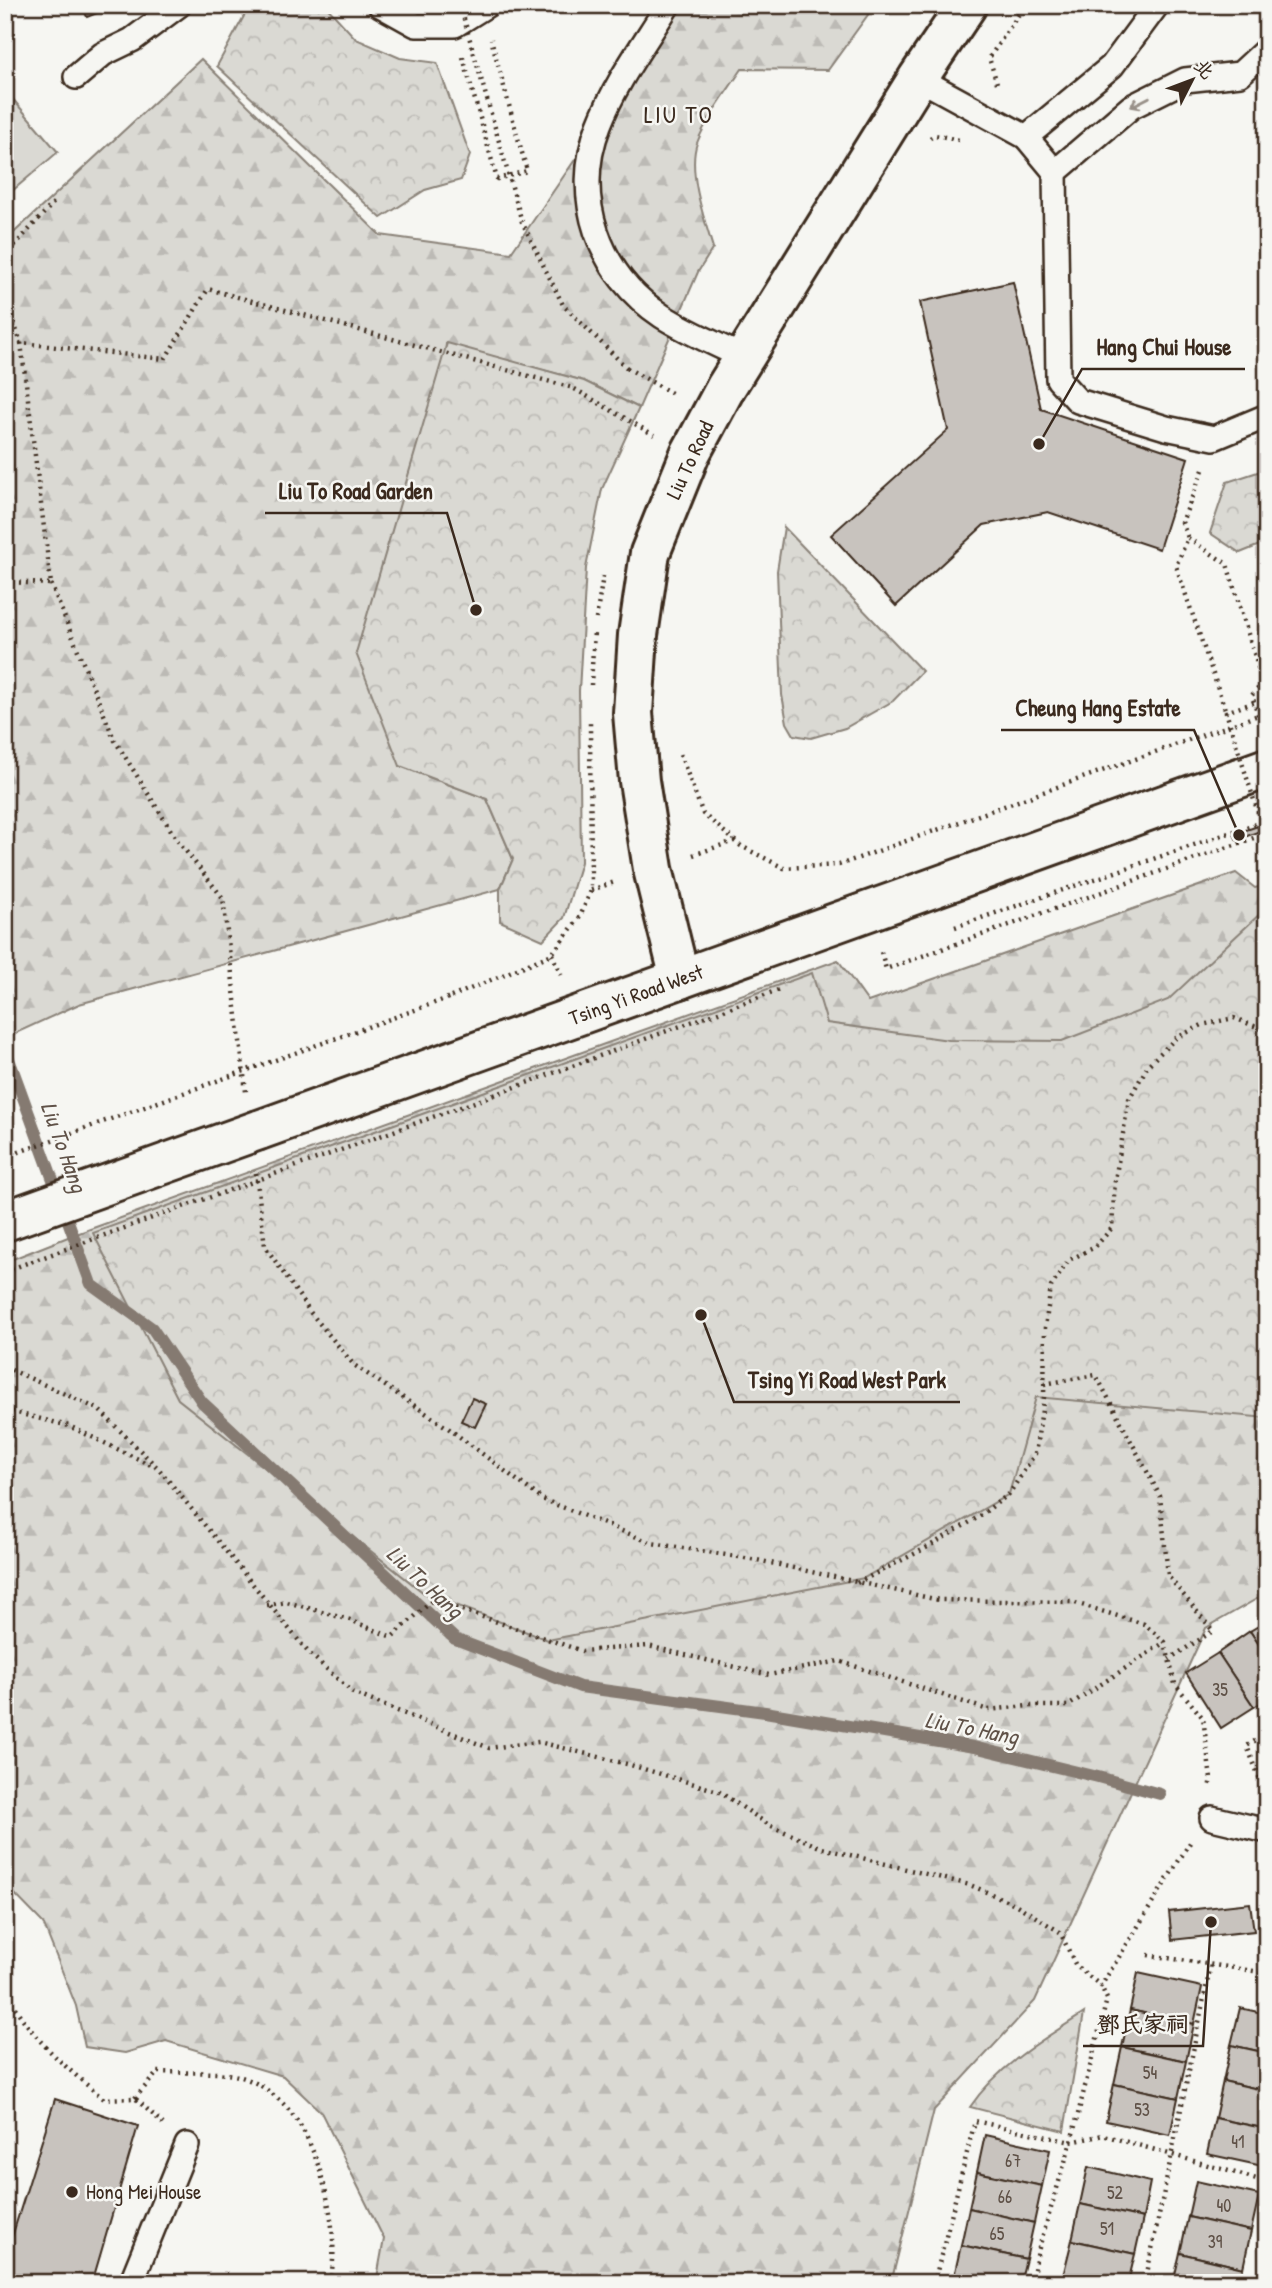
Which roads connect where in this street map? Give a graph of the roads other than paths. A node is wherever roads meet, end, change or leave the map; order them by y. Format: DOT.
graph roads {
  1 [pos="179,5"];
  2 [pos="380,5"];
  3 [pos="487,5"];
  4 [pos="668,5"];
  5 [pos="967,5"];
  6 [pos="1157,5"];
  7 [pos="1267,49"];
  8 [pos="76,78"];
  9 [pos="918,78"];
  10 [pos="1026,137"];
  11 [pos="1055,172"];
  12 [pos="743,358"];
  13 [pos="1267,416"];
  14 [pos="1267,768"];
  15 [pos="680,979"];
  16 [pos="5,1221"];
  17 [pos="1203,1825"];
  18 [pos="1263,1830"];
  19 [pos="187,2146"];
  20 [pos="131,2283"];
  1 -- 8 [label="lane"];
  2 -- 3 [label="lane"];
  4 -- 12 [label="lane"];
  5 -- 9 [label="main road, Liu To Road"];
  6 -- 10 [label="lane"];
  7 -- 11 [label="lane, one-way"];
  9 -- 10 [label="lane"];
  9 -- 12 [label="main road, Liu To Road"];
  10 -- 11 [label="lane"];
  11 -- 13 [label="lane"];
  12 -- 15 [label="main road, Liu To Road"];
  14 -- 15 [label="main road, Tsing Yi Road West"];
  15 -- 16 [label="main road, Tsing Yi Road West, bridge"];
  17 -- 18 [label="lane"];
  19 -- 20 [label="lane"];
}
